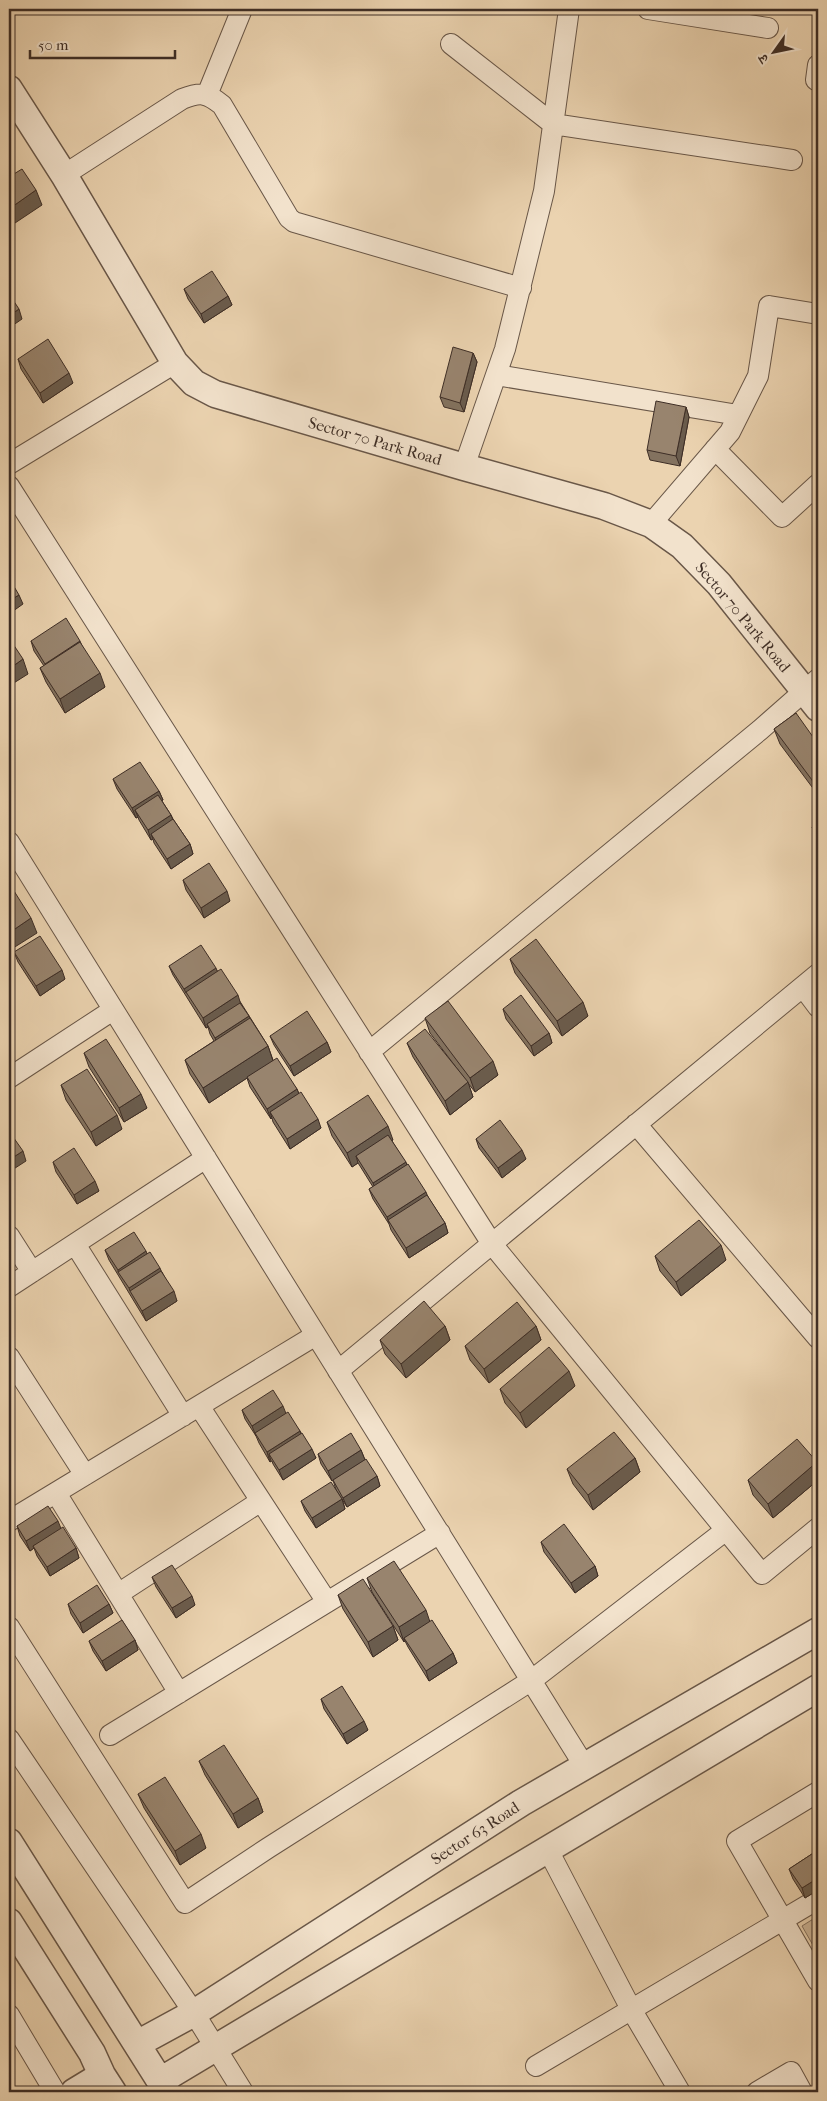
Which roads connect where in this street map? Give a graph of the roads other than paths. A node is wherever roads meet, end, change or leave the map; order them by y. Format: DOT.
graph roads {
  1 [pos="242,9"];
  2 [pos="569,9"];
  3 [pos="648,9"];
  4 [pos="768,28"];
  5 [pos="451,44"];
  6 [pos="9,88"];
  7 [pos="207,95"];
  8 [pos="553,124"];
  9 [pos="792,160"];
  10 [pos="64,175"];
  11 [pos="520,288"];
  12 [pos="818,314"];
  13 [pos="175,363"];
  14 [pos="496,375"];
  15 [pos="738,415"];
  16 [pos="715,449"];
  17 [pos="9,464"];
  18 [pos="464,468"];
  19 [pos="818,484"];
  20 [pos="9,486"];
  21 [pos="651,524"];
  22 [pos="814,693"];
  23 [pos="10,848"];
  24 [pos="818,974"];
  25 [pos="802,987"];
  26 [pos="818,1007"];
  27 [pos="113,1010"];
  28 [pos="369,1052"];
  29 [pos="9,1078"];
  30 [pos="636,1124"];
  31 [pos="206,1158"];
  32 [pos="9,1236"];
  33 [pos="75,1244"];
  34 [pos="492,1244"];
  35 [pos="32,1272"];
  36 [pos="9,1287"];
  37 [pos="316,1335"];
  38 [pos="818,1338"];
  39 [pos="9,1357"];
  40 [pos="338,1371"];
  41 [pos="191,1411"];
  42 [pos="85,1475"];
  43 [pos="56,1493"];
  44 [pos="261,1501"];
  45 [pos="9,1521"];
  46 [pos="818,1528"];
  47 [pos="726,1530"];
  48 [pos="440,1533"];
  49 [pos="118,1594"];
  50 [pos="327,1602"];
  51 [pos="9,1627"];
  52 [pos="818,1631"];
  53 [pos="532,1680"];
  54 [pos="818,1688"];
  55 [pos="179,1693"];
  56 [pos="110,1735"];
  57 [pos="9,1739"];
  58 [pos="586,1767"];
  59 [pos="818,1792"];
  60 [pos="9,1842"];
  61 [pos="548,1850"];
  62 [pos="818,1899"];
  63 [pos="782,1920"];
  64 [pos="9,1922"];
  65 [pos="818,1981"];
  66 [pos="631,2009"];
  67 [pos="194,2013"];
  68 [pos="9,2015"];
  69 [pos="137,2044"];
  70 [pos="215,2046"];
  71 [pos="536,2066"];
  72 [pos="108,2084"];
  73 [pos="163,2086"];
  74 [pos="55,2092"];
  75 [pos="74,2092"];
  76 [pos="242,2092"];
  77 [pos="680,2092"];
  78 [pos="757,2092"];
  79 [pos="802,2092"];
  1 -- 7 [label="street"];
  2 -- 8 [label="street"];
  3 -- 4 [label="street"];
  5 -- 8 [label="street"];
  6 -- 10 [label="street, Sector 70 Park Road"];
  7 -- 10 [label="street"];
  7 -- 11 [label="street"];
  8 -- 9 [label="street"];
  8 -- 11 [label="street"];
  10 -- 13 [label="street, Sector 70 Park Road"];
  11 -- 14 [label="street"];
  12 -- 15 [label="street"];
  13 -- 17 [label="street"];
  13 -- 18 [label="street, Sector 70 Park Road"];
  14 -- 15 [label="street"];
  14 -- 18 [label="street"];
  15 -- 16 [label="street"];
  16 -- 19 [label="street"];
  16 -- 21 [label="street"];
  18 -- 21 [label="street, Sector 70 Park Road"];
  20 -- 28 [label="street"];
  21 -- 22 [label="street, Sector 70 Park Road"];
  22 -- 28 [label="street"];
  23 -- 27 [label="street"];
  24 -- 25 [label="street"];
  25 -- 26 [label="street"];
  25 -- 30 [label="street"];
  27 -- 29 [label="street"];
  27 -- 31 [label="street"];
  28 -- 34 [label="street"];
  30 -- 34 [label="street"];
  30 -- 38 [label="street"];
  31 -- 33 [label="street"];
  31 -- 37 [label="street"];
  32 -- 35 [label="street"];
  33 -- 35 [label="street"];
  33 -- 41 [label="street"];
  34 -- 40 [label="street"];
  34 -- 47 [label="street"];
  35 -- 36 [label="street"];
  37 -- 40 [label="street"];
  37 -- 41 [label="street"];
  39 -- 42 [label="street"];
  40 -- 48 [label="street"];
  41 -- 42 [label="street"];
  41 -- 44 [label="street"];
  42 -- 43 [label="street"];
  43 -- 45 [label="street"];
  43 -- 49 [label="street"];
  44 -- 49 [label="street"];
  44 -- 50 [label="street"];
  46 -- 47 [label="street"];
  47 -- 53 [label="street"];
  48 -- 50 [label="street"];
  48 -- 53 [label="street"];
  49 -- 55 [label="street"];
  50 -- 55 [label="street"];
  51 -- 53 [label="street"];
  52 -- 58 [label="street, Sector 63 Road"];
  53 -- 58 [label="street"];
  54 -- 61 [label="street"];
  55 -- 56 [label="street"];
  57 -- 67 [label="street"];
  58 -- 67 [label="street, Sector 63 Road"];
  59 -- 63 [label="street"];
  60 -- 69 [label="street"];
  61 -- 66 [label="street"];
  61 -- 70 [label="street"];
  62 -- 63 [label="street"];
  63 -- 65 [label="street"];
  63 -- 66 [label="street"];
  64 -- 72 [label="street"];
  66 -- 71 [label="street"];
  66 -- 77 [label="street"];
  67 -- 69 [label="street, Sector 63 Road"];
  67 -- 70 [label="street"];
  68 -- 74 [label="street"];
  69 -- 73 [label="street"];
  70 -- 73 [label="street"];
  70 -- 76 [label="street"];
  72 -- 75 [label="street"];
  78 -- 79 [label="street"];
}
